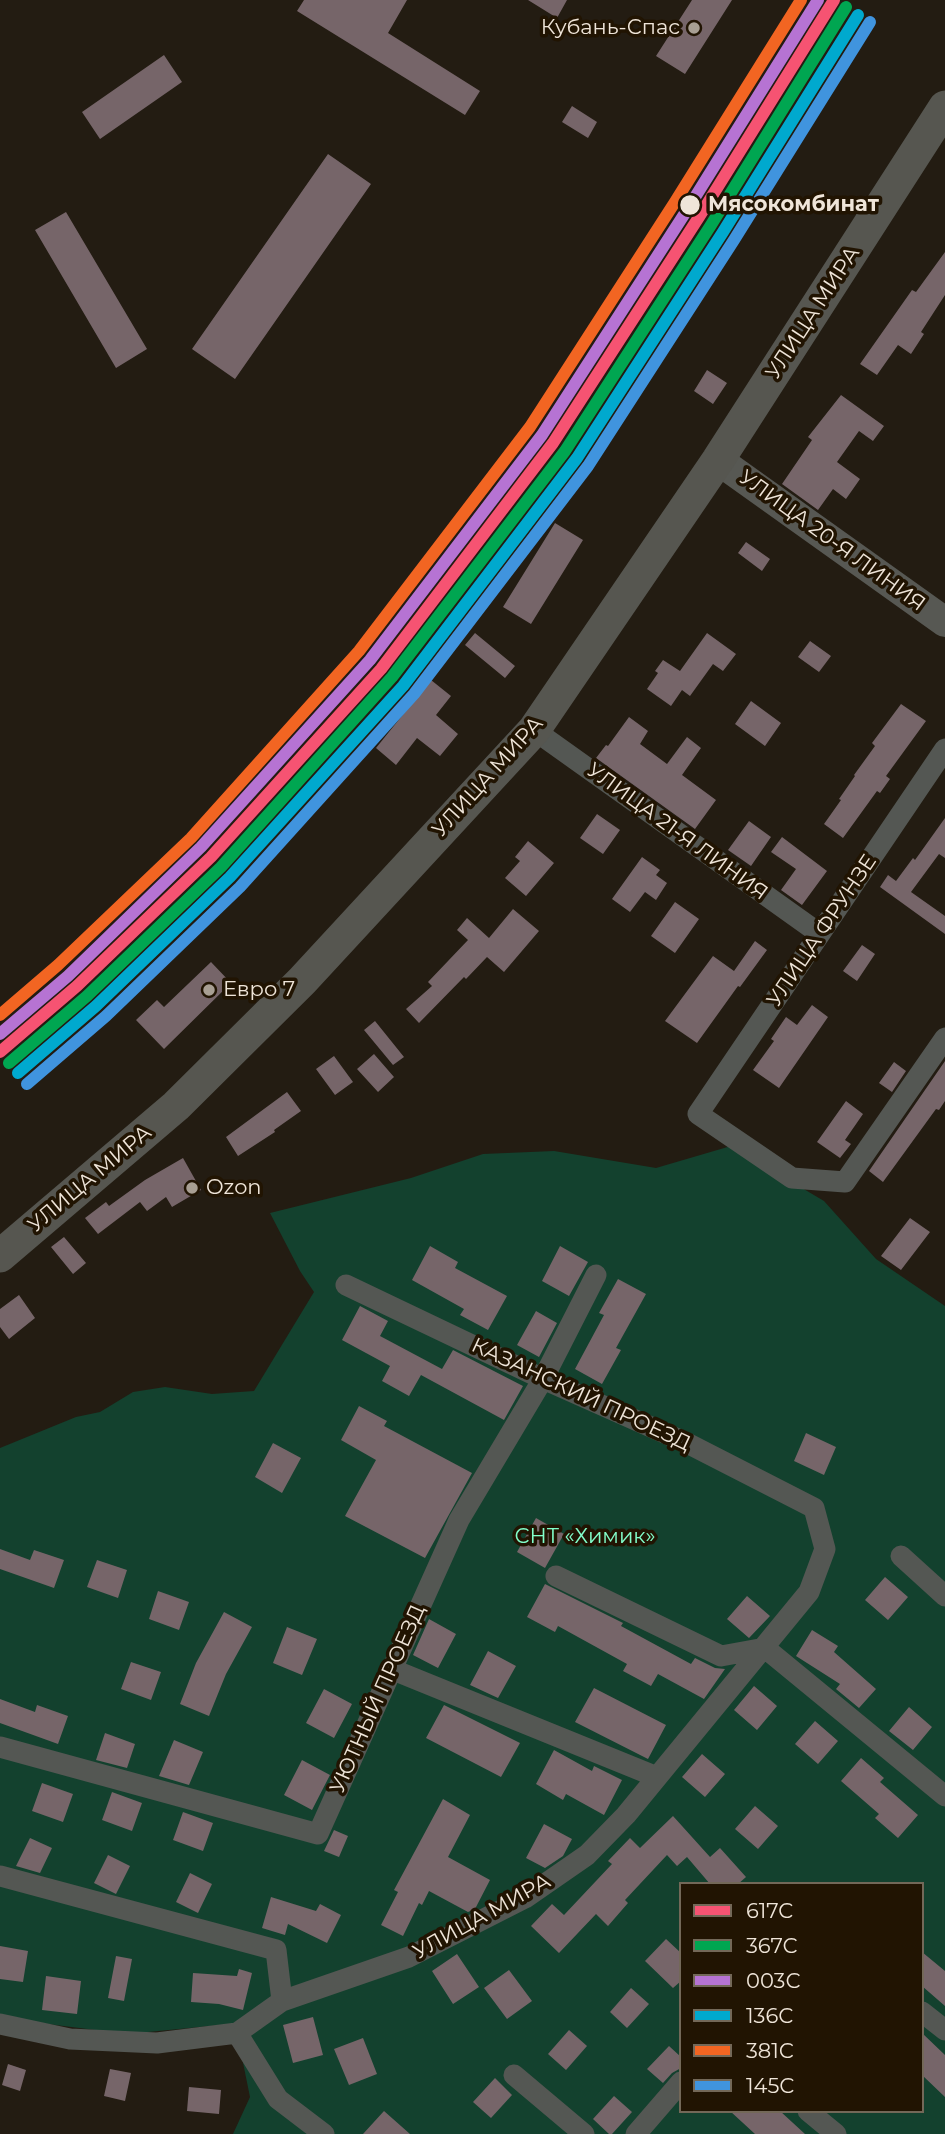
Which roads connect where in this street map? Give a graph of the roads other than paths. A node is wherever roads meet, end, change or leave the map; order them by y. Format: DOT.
graph roads {
  1 [pos="945,107"];
  2 [pos="718,460"];
  3 [pos="945,622"];
  4 [pos="534,730"];
  5 [pos="945,749"];
  6 [pos="820,934"];
  7 [pos="945,1038"];
  8 [pos="0,1256"];
  9 [pos="596,1275"];
  10 [pos="346,1285"];
  11 [pos="542,1379"];
  12 [pos="814,1508"];
  13 [pos="901,1556"];
  14 [pos="556,1576"];
  15 [pos="945,1596"];
  16 [pos="765,1647"];
  17 [pos="391,1669"];
  18 [pos="0,1747"];
  19 [pos="657,1777"];
  20 [pos="945,1796"];
  21 [pos="0,1876"];
  22 [pos="282,2001"];
  23 [pos="924,2014"];
  24 [pos="0,2024"];
  25 [pos="945,2030"];
  26 [pos="237,2033"];
  27 [pos="514,2076"];
  28 [pos="679,2083"];
  29 [pos="810,2113"];
  30 [pos="324,2134"];
  31 [pos="584,2134"];
  32 [pos="636,2134"];
  33 [pos="836,2134"];
  1 -- 2 [label="main road, УЛИЦА МИРА"];
  2 -- 3 [label="main road, УЛИЦА 20-Я ЛИНИЯ"];
  2 -- 4 [label="main road, УЛИЦА МИРА"];
  4 -- 6 [label="street, УЛИЦА 21-Я ЛИНИЯ"];
  4 -- 8 [label="main road, УЛИЦА МИРА"];
  5 -- 6 [label="street, УЛИЦА ФРУНЗЕ"];
  6 -- 7 [label="street, УЛИЦА ФРУНЗЕ"];
  9 -- 11 [label="street, УЮТНЫЙ ПРОЕЗД"];
  10 -- 11 [label="street, КАЗАНСКИЙ ПРОЕЗД"];
  11 -- 12 [label="street, КАЗАНСКИЙ ПРОЕЗД"];
  11 -- 17 [label="street, УЮТНЫЙ ПРОЕЗД"];
  12 -- 16 [label="street, УЛИЦА МИРА"];
  13 -- 15 [label="street"];
  14 -- 16 [label="street"];
  16 -- 19 [label="street, УЛИЦА МИРА"];
  16 -- 20 [label="street"];
  17 -- 18 [label="street, УЮТНЫЙ ПРОЕЗД"];
  17 -- 19 [label="street"];
  19 -- 22 [label="street, УЛИЦА МИРА"];
  21 -- 22 [label="street"];
  22 -- 26 [label="street, УЛИЦА МИРА"];
  23 -- 25 [label="street"];
  24 -- 26 [label="street, УЛИЦА МИРА"];
  26 -- 30 [label="street"];
  27 -- 31 [label="street"];
  28 -- 32 [label="street"];
  29 -- 33 [label="street"];
}
